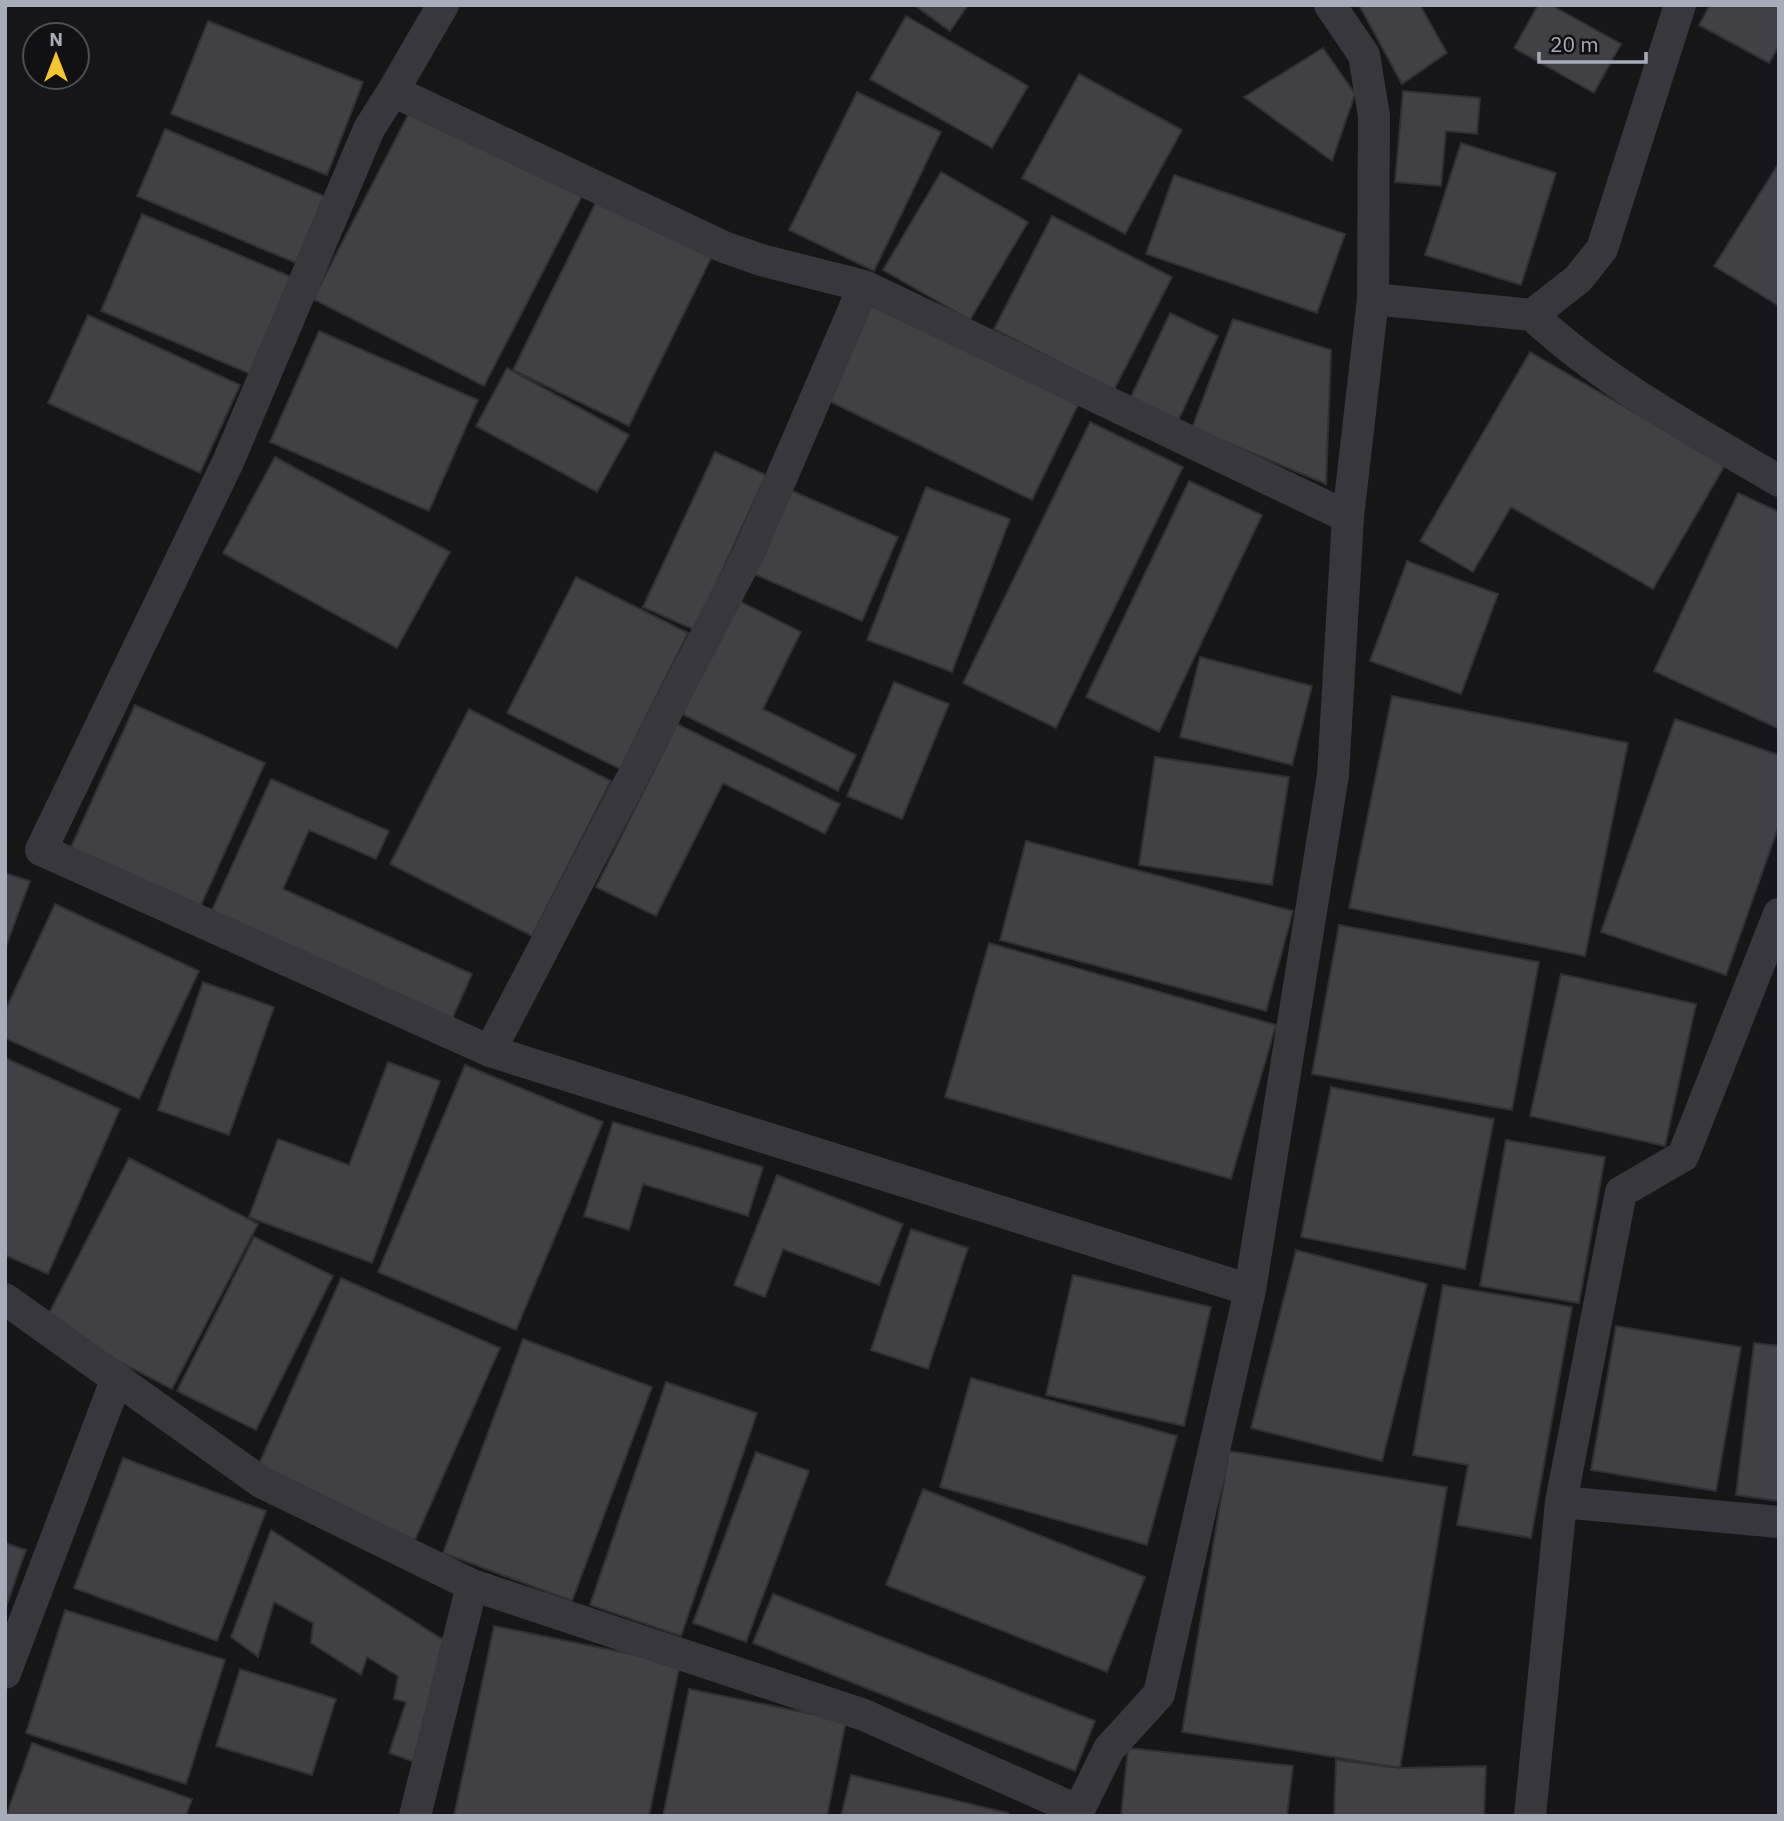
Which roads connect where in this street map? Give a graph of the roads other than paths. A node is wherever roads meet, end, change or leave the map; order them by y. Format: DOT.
graph roads {
  1 [pos="443,5"];
  2 [pos="1330,5"];
  3 [pos="1680,5"];
  4 [pos="393,91"];
  5 [pos="864,286"];
  6 [pos="1373,299"];
  7 [pos="1532,315"];
  8 [pos="1779,481"];
  9 [pos="1348,517"];
  10 [pos="1779,914"];
  11 [pos="490,1051"];
  12 [pos="1250,1290"];
  13 [pos="5,1299"];
  14 [pos="117,1378"];
  15 [pos="1561,1502"];
  16 [pos="1779,1522"];
  17 [pos="472,1585"];
  18 [pos="5,1673"];
  19 [pos="1077,1813"];
  20 [pos="415,1816"];
  21 [pos="1530,1816"];
  1 -- 4 [label="street"];
  2 -- 6 [label="street"];
  3 -- 7 [label="street"];
  4 -- 5 [label="street"];
  4 -- 11 [label="street"];
  5 -- 9 [label="street"];
  5 -- 11 [label="street"];
  6 -- 7 [label="street"];
  6 -- 9 [label="street"];
  7 -- 8 [label="street"];
  9 -- 12 [label="street"];
  10 -- 15 [label="street"];
  11 -- 12 [label="street"];
  12 -- 19 [label="street"];
  13 -- 14 [label="street"];
  14 -- 17 [label="street"];
  14 -- 18 [label="street"];
  15 -- 16 [label="street"];
  15 -- 21 [label="street"];
  17 -- 19 [label="street"];
  17 -- 20 [label="street"];
}
